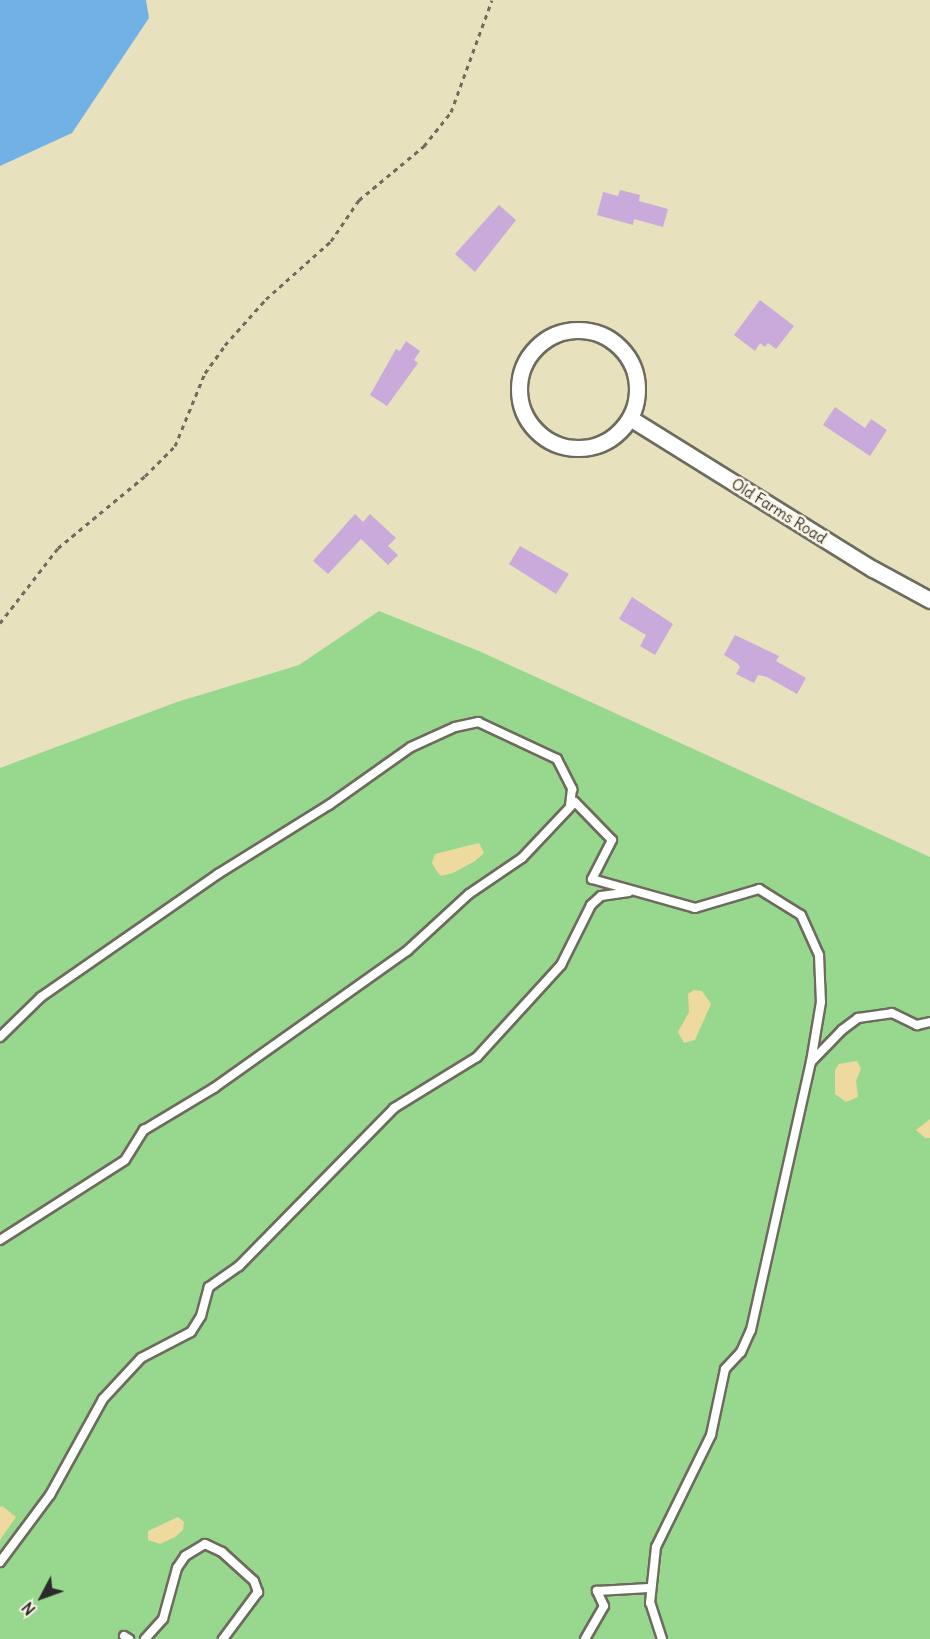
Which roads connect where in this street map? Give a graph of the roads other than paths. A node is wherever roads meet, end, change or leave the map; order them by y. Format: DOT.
graph roads {
  1 [pos="630,418"];
  2 [pos="930,600"];
  3 [pos="570,806"];
  4 [pos="630,891"];
  5 [pos="930,1023"];
  6 [pos="0,1037"];
  7 [pos="811,1062"];
  8 [pos="0,1240"];
  9 [pos="0,1562"];
  10 [pos="650,1588"];
  11 [pos="145,1639"];
  12 [pos="223,1639"];
  13 [pos="585,1639"];
  14 [pos="662,1639"];
  1 -- 1 [label="street"];
  1 -- 2 [label="street, Old Farms Road"];
  3 -- 4 [label="lane"];
  3 -- 6 [label="lane"];
  3 -- 8 [label="lane"];
  4 -- 7 [label="lane"];
  4 -- 9 [label="lane"];
  5 -- 7 [label="lane"];
  7 -- 10 [label="lane"];
  10 -- 13 [label="lane"];
  10 -- 14 [label="lane"];
  11 -- 12 [label="lane"];
}
